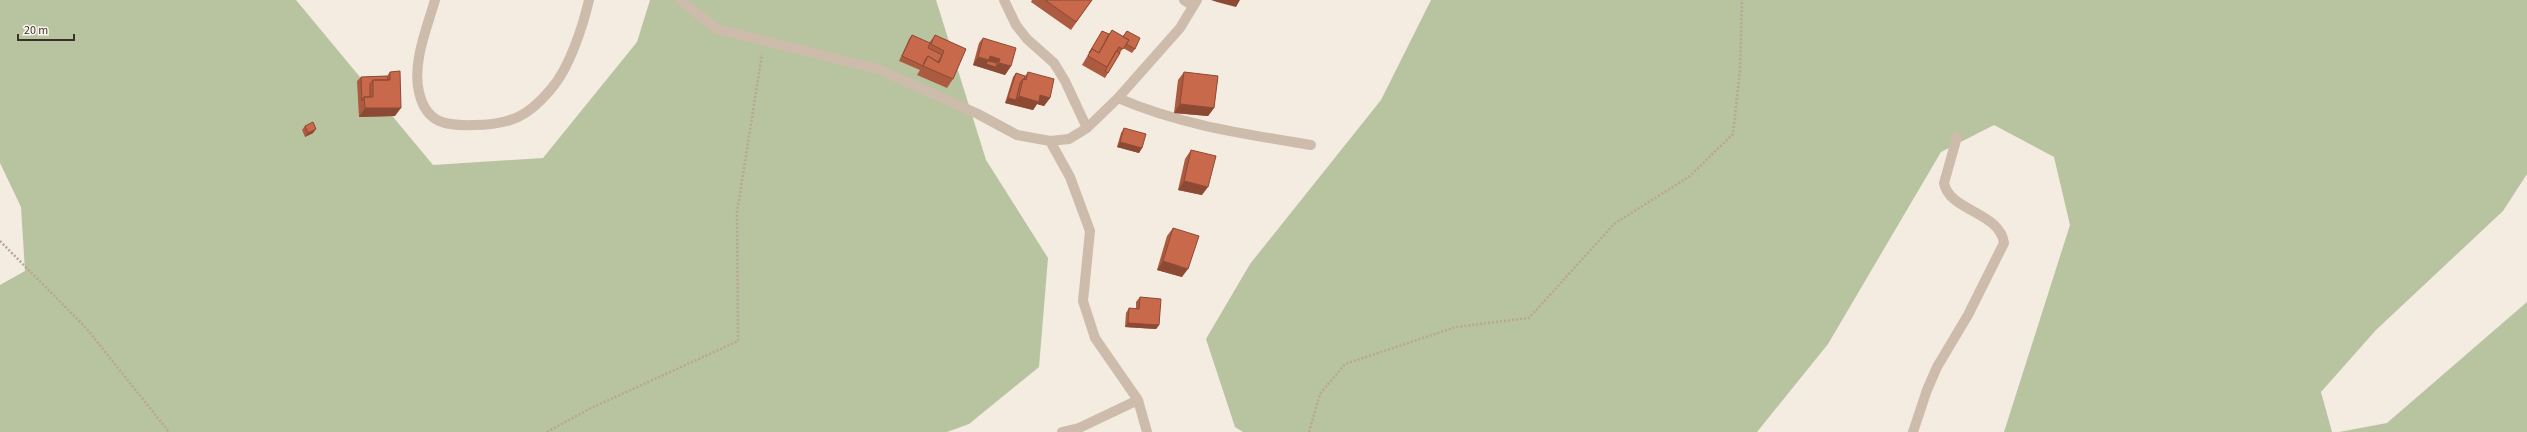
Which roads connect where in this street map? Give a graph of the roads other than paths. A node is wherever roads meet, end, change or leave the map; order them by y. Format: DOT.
graph roads {
  1 [pos="435,0"];
  2 [pos="588,0"];
  3 [pos="680,0"];
  4 [pos="1004,0"];
  5 [pos="1184,0"];
  6 [pos="1195,3"];
  7 [pos="1118,98"];
  8 [pos="1087,128"];
  9 [pos="1957,137"];
  10 [pos="1050,141"];
  11 [pos="1311,146"];
  12 [pos="1138,400"];
  13 [pos="1062,432"];
  14 [pos="1147,432"];
  15 [pos="1913,432"];
  1 -- 2 [label="street"];
  3 -- 10 [label="street"];
  4 -- 8 [label="street"];
  5 -- 6 [label="street"];
  6 -- 7 [label="street"];
  7 -- 8 [label="street"];
  7 -- 11 [label="street"];
  8 -- 10 [label="street"];
  9 -- 15 [label="street"];
  10 -- 12 [label="street"];
  12 -- 13 [label="street"];
  12 -- 14 [label="street"];
}
